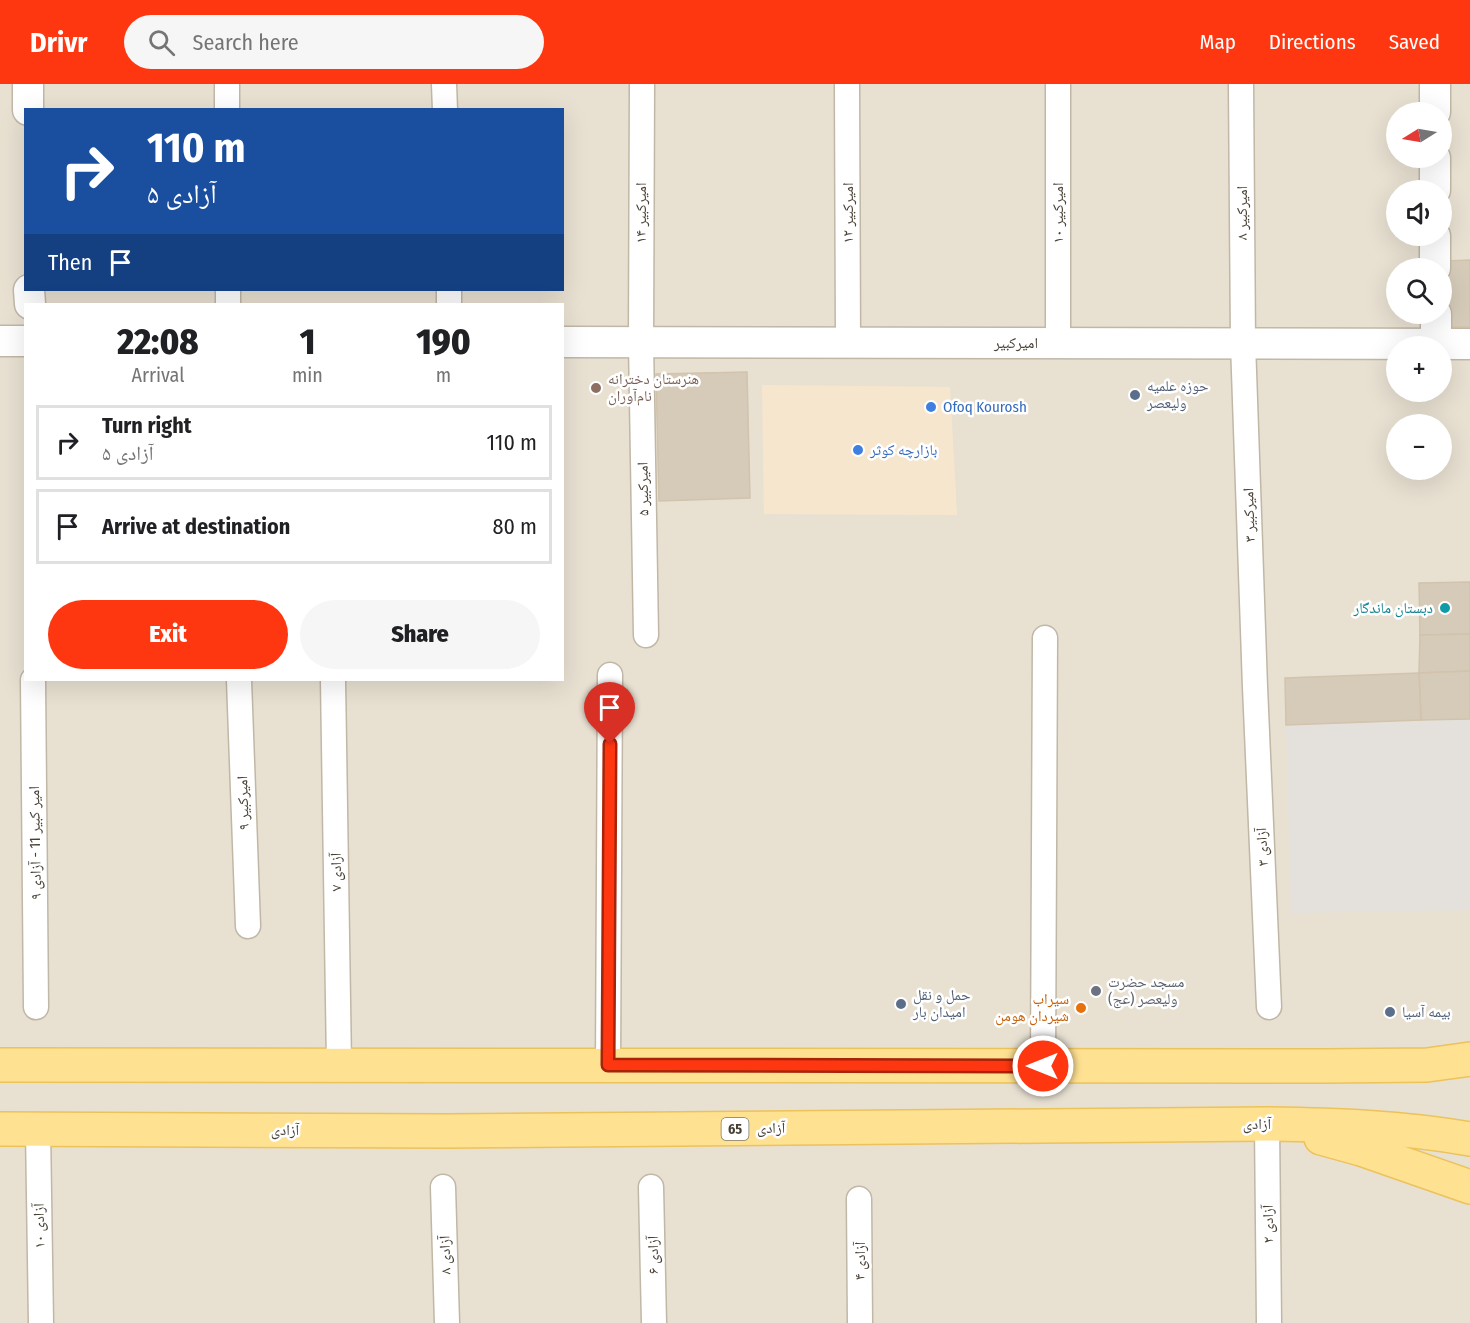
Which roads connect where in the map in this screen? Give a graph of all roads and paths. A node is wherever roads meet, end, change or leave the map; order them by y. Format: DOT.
graph roads {
  1 [pos="28,84"];
  2 [pos="227,84"];
  3 [pos="444,84"];
  4 [pos="642,84"];
  5 [pos="847,84"];
  6 [pos="1058,84"];
  7 [pos="1241,84"];
  8 [pos="1435,84"];
  9 [pos="1435,102"];
  10 [pos="28,108"];
  11 [pos="228,108"];
  12 [pos="445,108"];
  13 [pos="0,341"];
  14 [pos="24,341"];
  15 [pos="564,342"];
  16 [pos="641,342"];
  17 [pos="848,342"];
  18 [pos="1058,343"];
  19 [pos="1243,343"];
  20 [pos="1386,344"];
  21 [pos="1452,344"];
  22 [pos="1470,344"];
  23 [pos="646,635"];
  24 [pos="1045,638"];
  25 [pos="610,675"];
  26 [pos="33,681"];
  27 [pos="239,681"];
  28 [pos="333,681"];
  29 [pos="1255,687"];
  30 [pos="248,926"];
  31 [pos="36,1007"];
  32 [pos="1269,1007"];
  33 [pos="1470,1059"];
  34 [pos="0,1065"];
  35 [pos="339,1065"];
  36 [pos="608,1065"];
  37 [pos="1043,1066"];
  38 [pos="1267,1124"];
  39 [pos="0,1129"];
  40 [pos="38,1129"];
  41 [pos="1470,1139"];
  42 [pos="443,1187"];
  43 [pos="651,1187"];
  44 [pos="1470,1187"];
  45 [pos="859,1199"];
  46 [pos="41,1323"];
  47 [pos="447,1323"];
  48 [pos="654,1323"];
  49 [pos="860,1323"];
  50 [pos="1269,1323"];
  1 -- 10 [label="street"];
  2 -- 11 [label="street"];
  3 -- 12 [label="street"];
  4 -- 16 [label="street, امیرکبیر ۱۴"];
  5 -- 17 [label="street, امیرکبیر ۱۲"];
  6 -- 18 [label="street, امیرکبیر ۱۰"];
  7 -- 19 [label="street, امیرکبیر ۸"];
  8 -- 9 [label="street"];
  13 -- 14 [label="street"];
  15 -- 16 [label="street, امیرکبیر"];
  16 -- 17 [label="street, امیرکبیر"];
  16 -- 23 [label="street, امیرکبیر ۵"];
  17 -- 18 [label="street, امیرکبیر"];
  18 -- 19 [label="street, امیرکبیر"];
  19 -- 20 [label="street, امیرکبیر"];
  19 -- 29 [label="street, امیرکبیر ۳"];
  21 -- 22 [label="street, امیرکبیر"];
  24 -- 37 [label="street"];
  25 -- 36 [label="street"];
  26 -- 31 [label="street, امیر کبیر 11 - آزادی ۹"];
  27 -- 30 [label="street, امیرکبیر ۹"];
  28 -- 35 [label="street, آزادی ۷"];
  29 -- 32 [label="street, آزادی ۳"];
  33 -- 37 [label="main road"];
  34 -- 35 [label="main road"];
  35 -- 36 [label="main road"];
  36 -- 37 [label="main road"];
  38 -- 40 [label="main road, آزادی / 65"];
  38 -- 41 [label="main road, آزادی / 65"];
  38 -- 44 [label="main road"];
  38 -- 50 [label="street, ۲ آزادی"];
  39 -- 40 [label="main road, آزادی / 65"];
  40 -- 46 [label="street, ۱۰ آزادی"];
  42 -- 47 [label="street, ۸ آزادی"];
  43 -- 48 [label="street, ۶ آزادی"];
  45 -- 49 [label="street, ۴ آزادی"];
}
